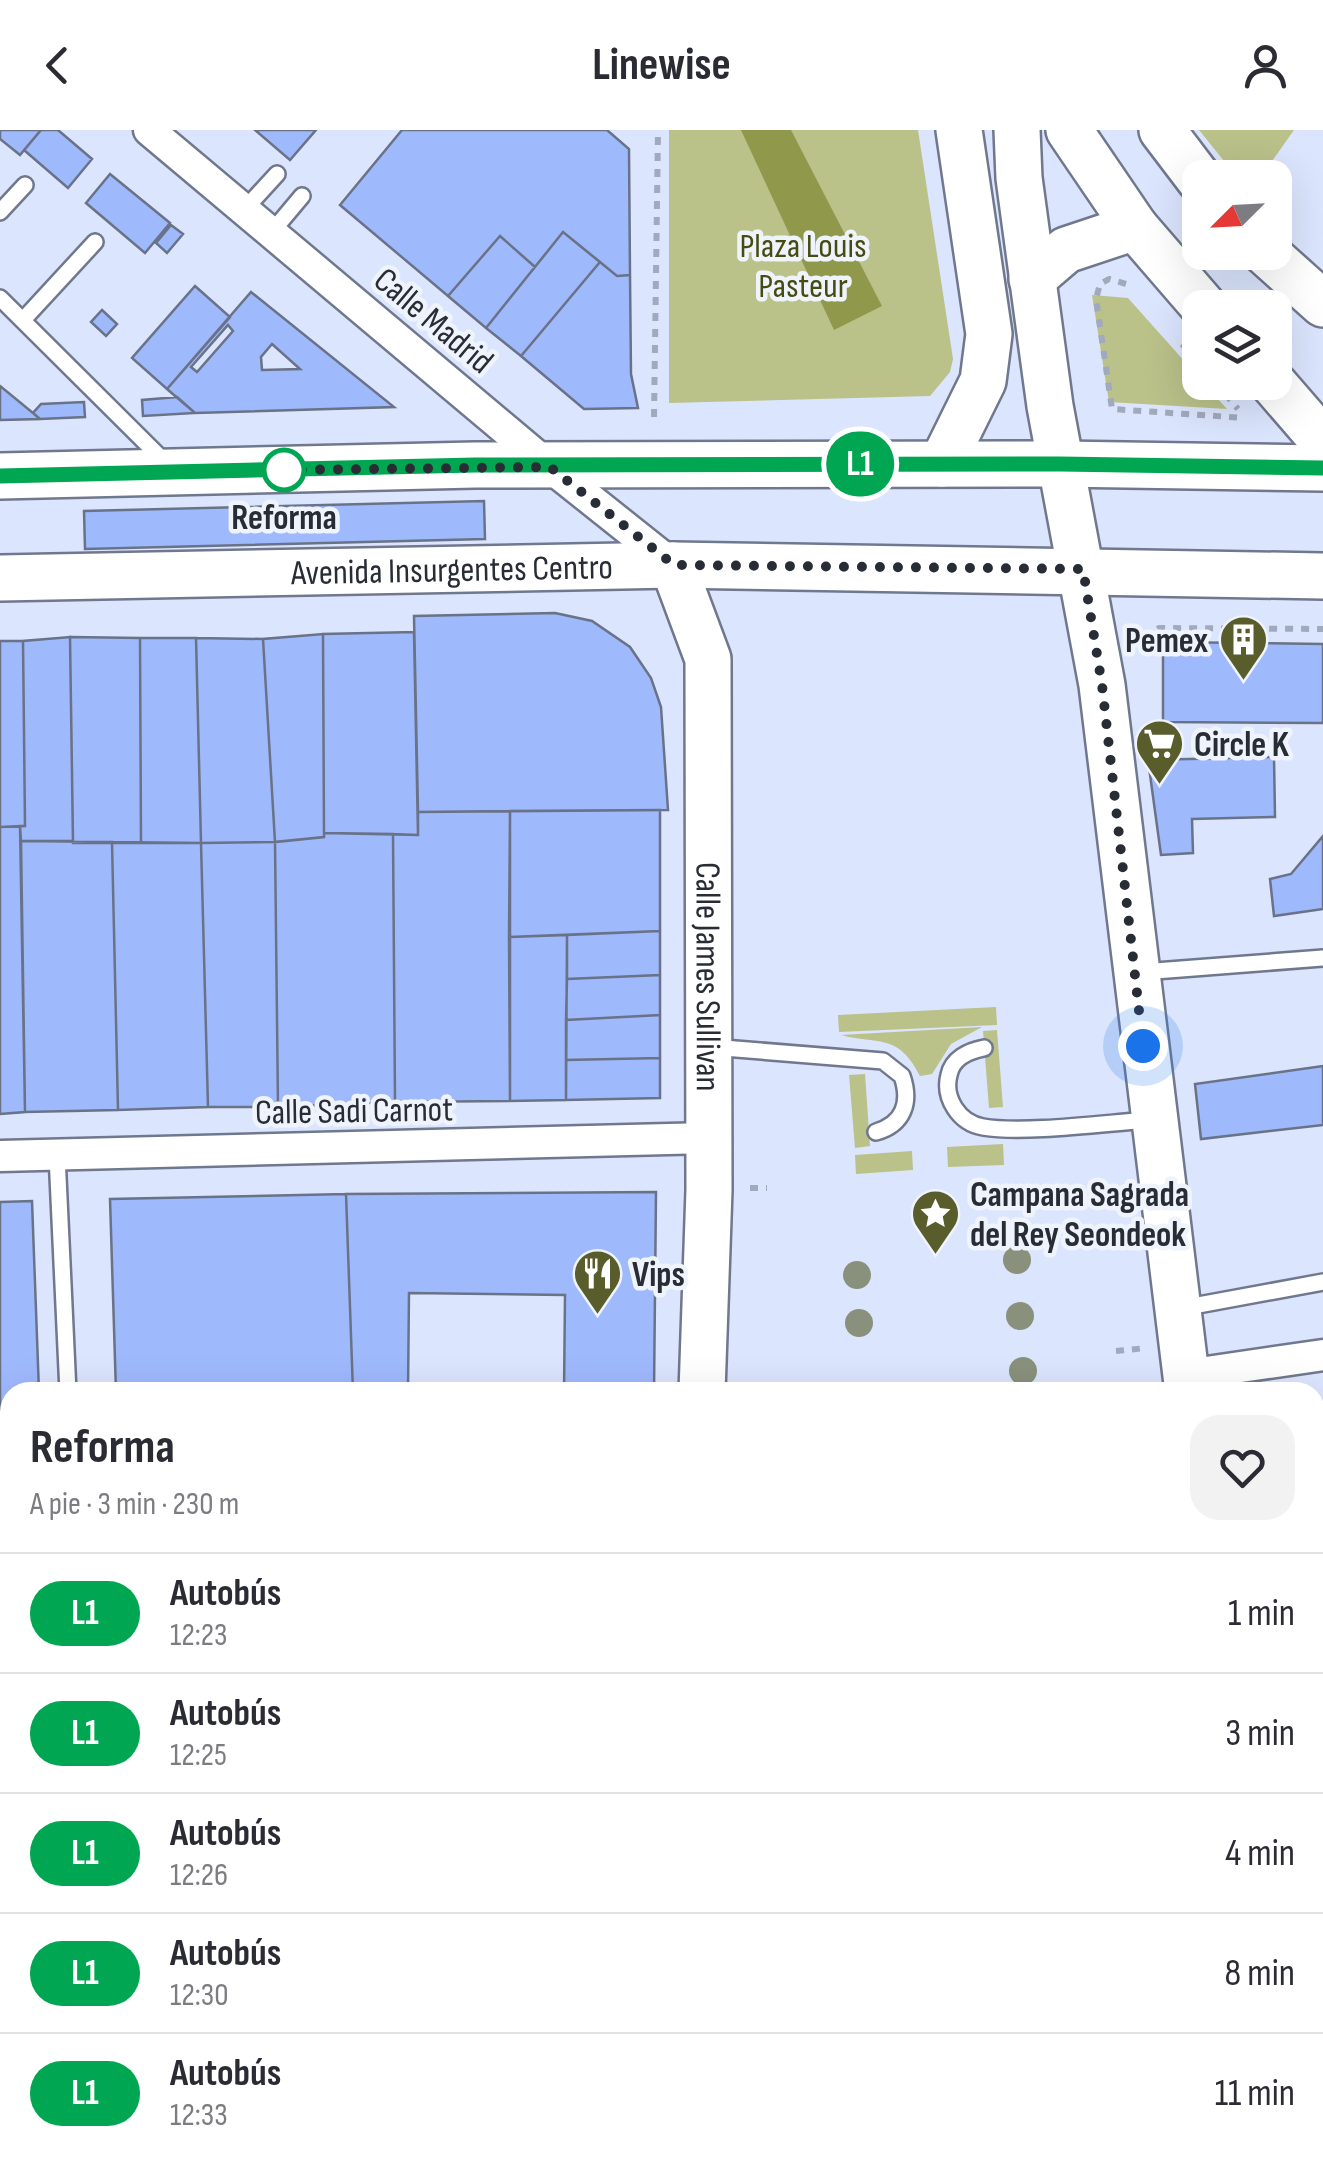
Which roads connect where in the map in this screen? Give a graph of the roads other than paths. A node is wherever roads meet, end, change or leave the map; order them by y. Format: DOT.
graph roads {
  1 [pos="148,130"];
  2 [pos="959,130"];
  3 [pos="1017,130"];
  4 [pos="1069,130"];
  5 [pos="1162,130"];
  6 [pos="1185,160"];
  7 [pos="277,174"];
  8 [pos="26,184"];
  9 [pos="302,196"];
  10 [pos="244,210"];
  11 [pos="0,212"];
  12 [pos="1136,227"];
  13 [pos="271,232"];
  14 [pos="96,242"];
  15 [pos="1285,270"];
  16 [pos="1032,279"];
  17 [pos="1190,290"];
  18 [pos="0,298"];
  19 [pos="1323,304"];
  20 [pos="23,320"];
  21 [pos="1288,400"];
  22 [pos="1323,440"];
  23 [pos="942,464"];
  24 [pos="1060,464"];
  25 [pos="550,467"];
  26 [pos="1323,468"];
  27 [pos="175,472"];
  28 [pos="0,476"];
  29 [pos="674,565"];
  30 [pos="1083,569"];
  31 [pos="1323,576"];
  32 [pos="0,578"];
  33 [pos="1323,958"];
  34 [pos="1134,972"];
  35 [pos="708,1047"];
  36 [pos="984,1048"];
  37 [pos="1153,1120"];
  38 [pos="876,1132"];
  39 [pos="709,1138"];
  40 [pos="57,1155"];
  41 [pos="0,1156"];
  42 [pos="1323,1282"];
  43 [pos="1178,1308"];
  44 [pos="1323,1355"];
  45 [pos="68,1382"];
  46 [pos="702,1382"];
  47 [pos="1187,1382"];
  48 [pos="1196,1382"];
  1 -- 10 [label="street, Calle Madrid"];
  2 -- 23 [label="main road"];
  3 -- 16 [label="main road"];
  4 -- 12 [label="main road"];
  5 -- 6 [label="main road"];
  7 -- 10 [label="lane"];
  8 -- 11 [label="lane"];
  9 -- 13 [label="lane"];
  10 -- 13 [label="street, Calle Madrid"];
  12 -- 16 [label="main road"];
  12 -- 17 [label="main road"];
  13 -- 25 [label="street, Calle Madrid"];
  14 -- 20 [label="lane"];
  15 -- 19 [label="main road"];
  16 -- 24 [label="main road"];
  18 -- 20 [label="lane"];
  20 -- 27 [label="lane"];
  21 -- 22 [label="main road"];
  23 -- 24 [label="main road"];
  23 -- 25 [label="main road"];
  24 -- 26 [label="main road"];
  24 -- 30 [label="main road"];
  25 -- 27 [label="main road"];
  25 -- 29 [label="street, Calle Madrid"];
  27 -- 28 [label="main road"];
  29 -- 30 [label="main road, Avenida Insurgentes Centro"];
  29 -- 32 [label="main road, Avenida Insurgentes Centro"];
  29 -- 35 [label="main road, Calle James Sullivan"];
  30 -- 31 [label="main road, Avenida Insurgentes Centro"];
  30 -- 34 [label="main road"];
  33 -- 34 [label="lane"];
  34 -- 37 [label="main road"];
  35 -- 38 [label="lane"];
  35 -- 39 [label="main road, Calle James Sullivan"];
  36 -- 37 [label="lane"];
  37 -- 43 [label="main road"];
  39 -- 40 [label="street, Calle Sadi Carnot"];
  39 -- 46 [label="main road, Calle James Sullivan"];
  40 -- 41 [label="street, Calle Sadi Carnot"];
  40 -- 45 [label="lane"];
  42 -- 43 [label="lane"];
  43 -- 47 [label="main road"];
  44 -- 48 [label="street"];
}
